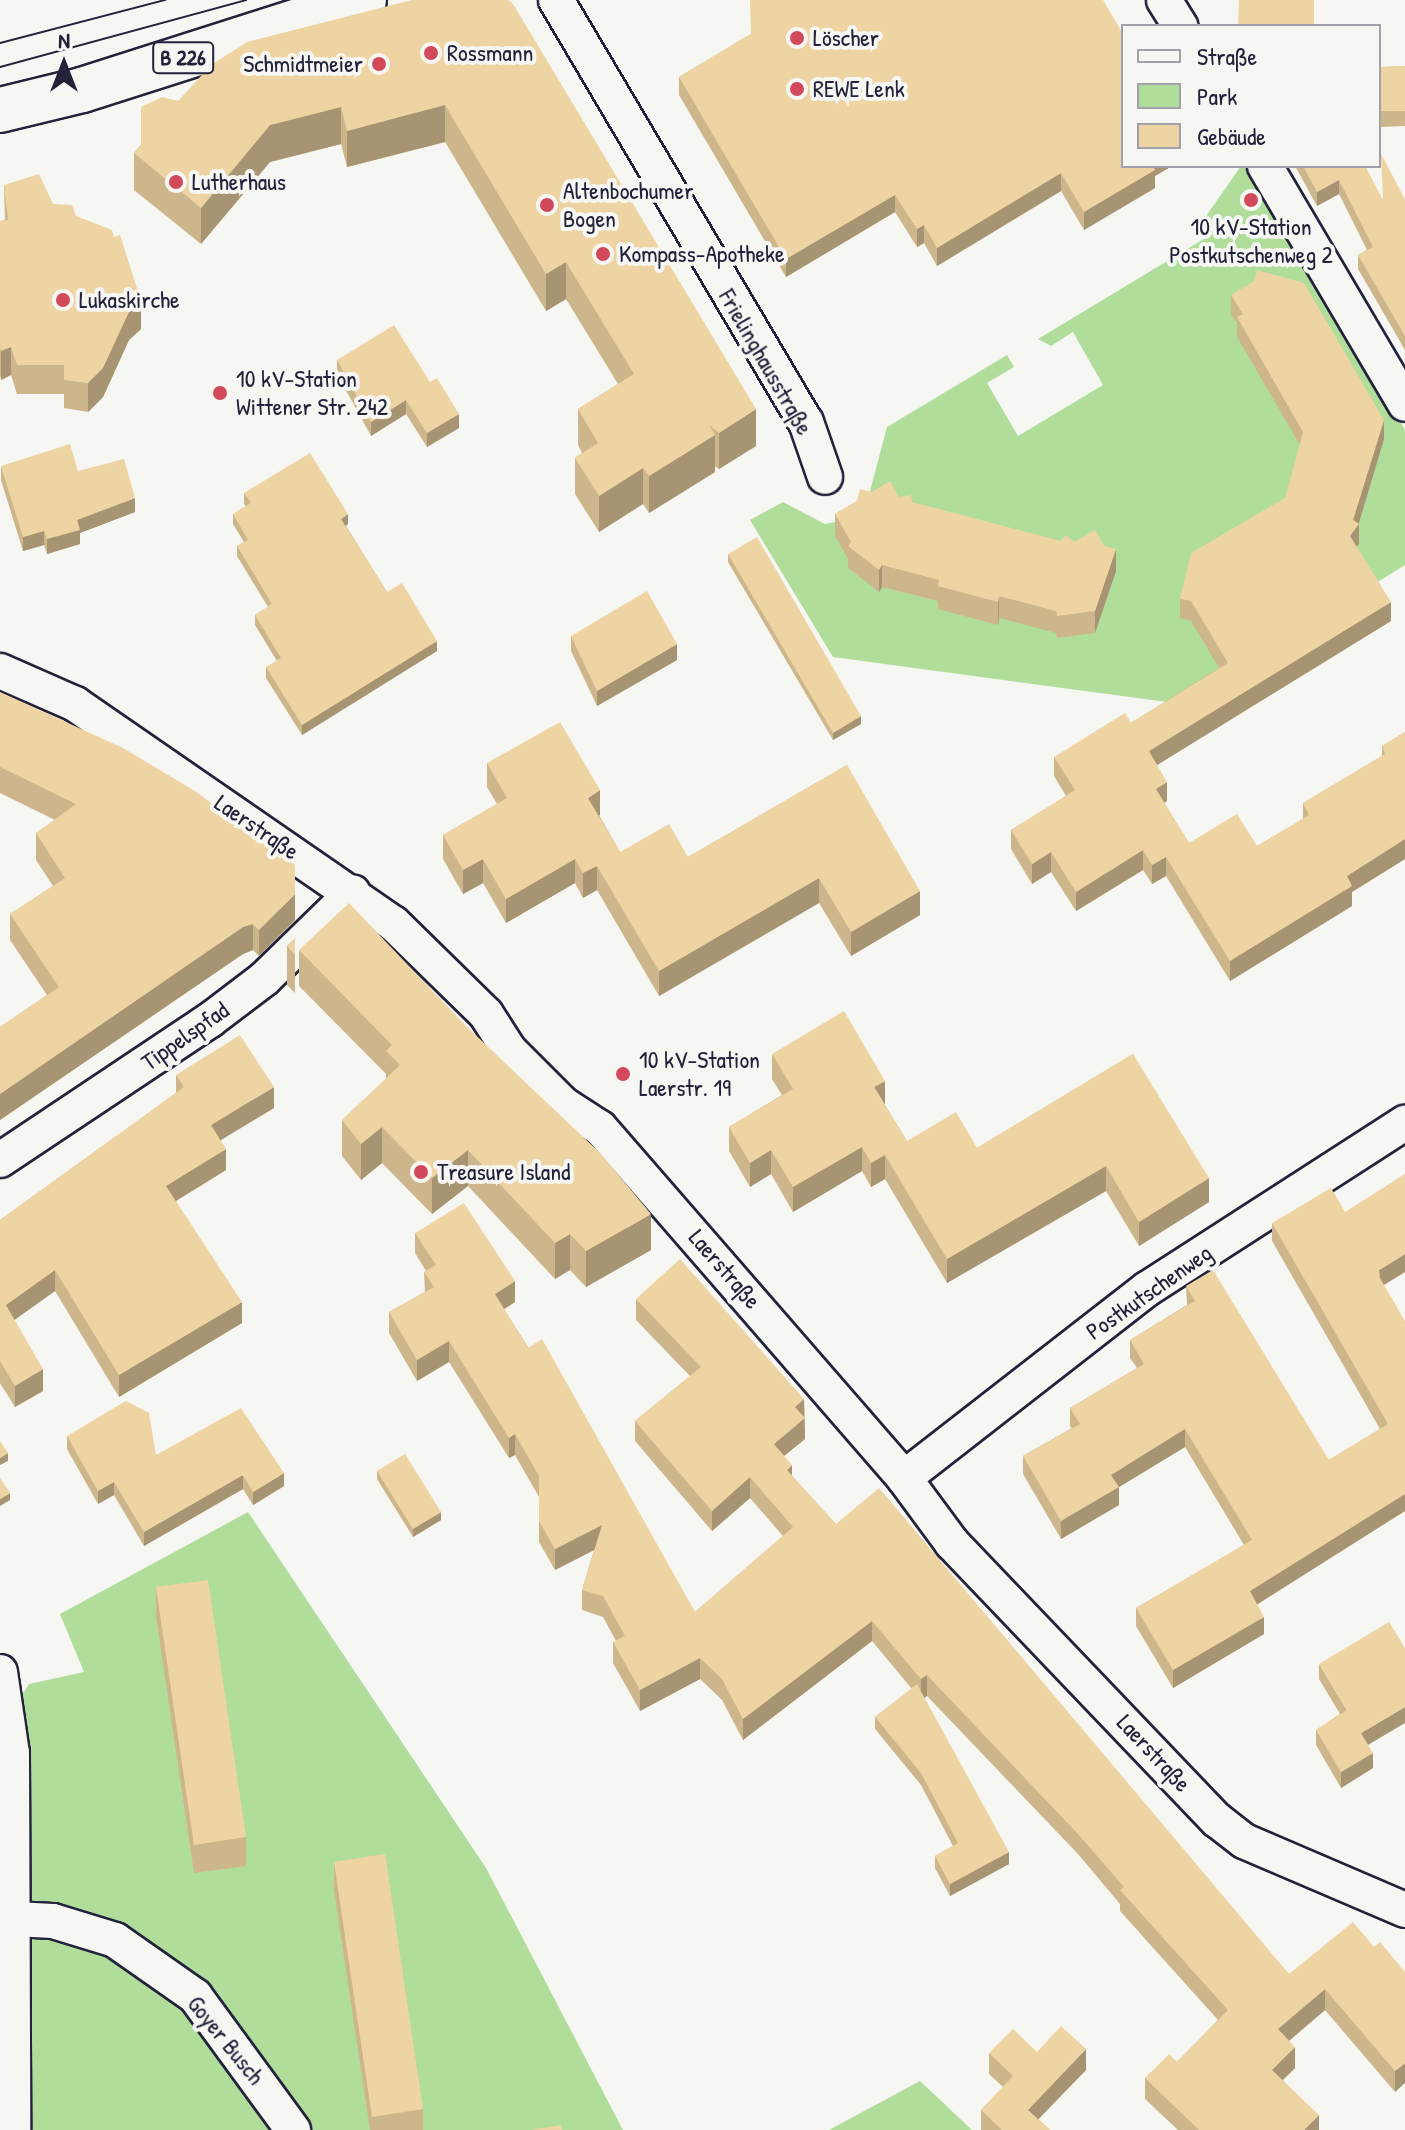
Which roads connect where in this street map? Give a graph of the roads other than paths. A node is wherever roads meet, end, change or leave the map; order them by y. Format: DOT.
graph roads {
  1 [pos="364,0"];
  2 [pos="556,0"];
  3 [pos="1164,0"];
  4 [pos="1179,24"];
  5 [pos="0,110"];
  6 [pos="1266,168"];
  7 [pos="1405,404"];
  8 [pos="825,477"];
  9 [pos="0,671"];
  10 [pos="353,892"];
  11 [pos="1405,1123"];
  12 [pos="0,1160"];
  13 [pos="904,1478"];
  14 [pos="0,1672"];
  15 [pos="1405,1910"];
  16 [pos="14,1919"];
  17 [pos="13,2130"];
  18 [pos="293,2130"];
  1 -- 5 [label="main road, B 226"];
  2 -- 8 [label="street, Frielinghausstraße"];
  3 -- 4 [label="street"];
  6 -- 7 [label="street"];
  9 -- 10 [label="street, Laerstraße"];
  10 -- 12 [label="street, Tippelspfad"];
  10 -- 13 [label="street, Laerstraße"];
  11 -- 13 [label="street, Postkutschenweg"];
  13 -- 15 [label="street, Laerstraße"];
  14 -- 16 [label="street"];
  16 -- 17 [label="street"];
  16 -- 18 [label="street, Goyer Busch"];
}
